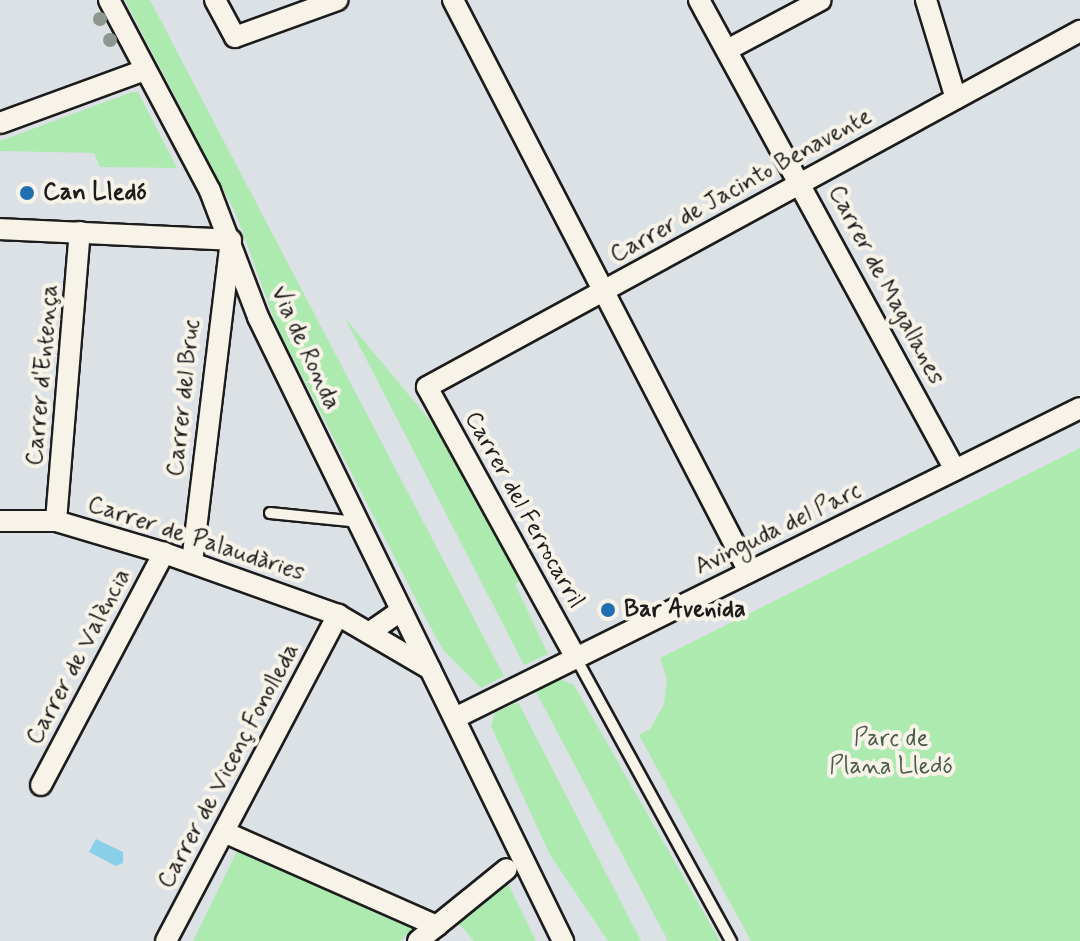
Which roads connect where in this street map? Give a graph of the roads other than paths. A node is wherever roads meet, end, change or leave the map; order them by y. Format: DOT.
graph roads {
  1 [pos="109,0"];
  2 [pos="215,0"];
  3 [pos="337,0"];
  4 [pos="453,0"];
  5 [pos="699,0"];
  6 [pos="821,0"];
  7 [pos="926,0"];
  8 [pos="1080,31"];
  9 [pos="727,50"];
  10 [pos="145,70"];
  11 [pos="956,99"];
  12 [pos="0,123"];
  13 [pos="802,183"];
  14 [pos="0,229"];
  15 [pos="80,232"];
  16 [pos="231,240"];
  17 [pos="605,290"];
  18 [pos="427,387"];
  19 [pos="1080,408"];
  20 [pos="955,470"];
  21 [pos="270,513"];
  22 [pos="0,521"];
  23 [pos="56,521"];
  24 [pos="360,522"];
  25 [pos="164,553"];
  26 [pos="192,563"];
  27 [pos="749,572"];
  28 [pos="401,611"];
  29 [pos="338,615"];
  30 [pos="369,633"];
  31 [pos="576,658"];
  32 [pos="430,669"];
  33 [pos="457,717"];
  34 [pos="41,785"];
  35 [pos="224,832"];
  36 [pos="507,869"];
  37 [pos="437,926"];
  38 [pos="166,941"];
  39 [pos="418,941"];
  40 [pos="563,941"];
  41 [pos="731,941"];
  1 -- 10 [label="street, Via de Ronda"];
  2 -- 3 [label="street"];
  4 -- 17 [label="street"];
  5 -- 9 [label="street, Carrer de Magallanes"];
  6 -- 9 [label="street"];
  7 -- 11 [label="street"];
  8 -- 11 [label="street, Carrer de Jacinto Benavente"];
  9 -- 13 [label="street, Carrer de Magallanes"];
  10 -- 12 [label="street"];
  10 -- 16 [label="street, Via de Ronda"];
  11 -- 13 [label="street, Carrer de Jacinto Benavente"];
  13 -- 17 [label="street, Carrer de Jacinto Benavente"];
  13 -- 20 [label="street, Carrer de Magallanes"];
  14 -- 15 [label="street"];
  15 -- 16 [label="street"];
  15 -- 23 [label="street, Carrer d'Entença"];
  16 -- 24 [label="street, Via de Ronda"];
  16 -- 26 [label="street, Carrer del Bruc"];
  17 -- 18 [label="street, Carrer de Jacinto Benavente"];
  17 -- 27 [label="street"];
  18 -- 31 [label="street, Carrer del Ferrocarril"];
  19 -- 20 [label="street, Avinguda del Parc"];
  20 -- 27 [label="street, Avinguda del Parc"];
  21 -- 24 [label="lane"];
  22 -- 23 [label="street, Carrer de Palaudàries"];
  23 -- 25 [label="street, Carrer de Palaudàries"];
  24 -- 28 [label="street, Via de Ronda"];
  25 -- 26 [label="street, Carrer de Palaudàries"];
  25 -- 34 [label="street, Carrer de València"];
  26 -- 29 [label="street, Carrer de Palaudàries"];
  27 -- 31 [label="street, Avinguda del Parc"];
  28 -- 30 [label="street"];
  28 -- 32 [label="street, Via de Ronda"];
  29 -- 30 [label="street, Carrer de Palaudàries"];
  29 -- 35 [label="street, Carrer de Vicenç Fonolleda"];
  30 -- 32 [label="street, Carrer de Palaudàries"];
  31 -- 33 [label="street, Avinguda del Parc"];
  31 -- 41 [label="lane"];
  32 -- 33 [label="street, Via de Ronda"];
  33 -- 40 [label="street, Via de Ronda"];
  35 -- 37 [label="street"];
  35 -- 38 [label="street, Carrer de Vicenç Fonolleda"];
  36 -- 37 [label="street"];
  37 -- 39 [label="street"];
}
